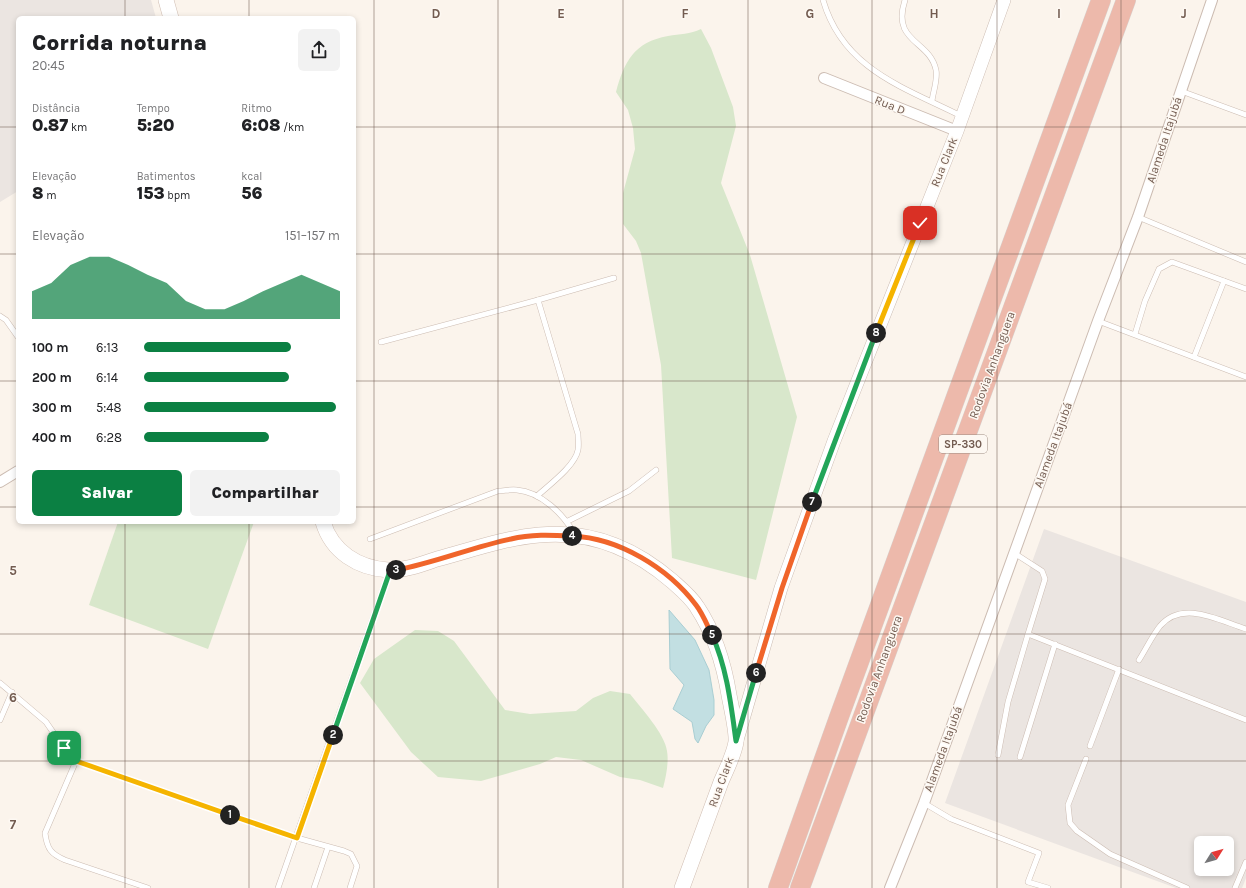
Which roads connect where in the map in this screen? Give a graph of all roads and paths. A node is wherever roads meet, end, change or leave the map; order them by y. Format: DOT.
graph roads {
  1 [pos="166,0"];
  2 [pos="823,0"];
  3 [pos="905,0"];
  4 [pos="1004,0"];
  5 [pos="1102,0"];
  6 [pos="1126,0"];
  7 [pos="1212,0"];
  8 [pos="170,16"];
  9 [pos="824,78"];
  10 [pos="1180,91"];
  11 [pos="932,101"];
  12 [pos="1246,114"];
  13 [pos="962,117"];
  14 [pos="957,130"];
  15 [pos="1138,217"];
  16 [pos="1246,262"];
  17 [pos="614,278"];
  18 [pos="1224,281"];
  19 [pos="1246,289"];
  20 [pos="538,300"];
  21 [pos="0,316"];
  22 [pos="1098,321"];
  23 [pos="16,334"];
  24 [pos="1135,334"];
  25 [pos="381,342"];
  26 [pos="1194,357"];
  27 [pos="1246,377"];
  28 [pos="656,470"];
  29 [pos="16,471"];
  30 [pos="0,482"];
  31 [pos="537,496"];
  32 [pos="568,521"];
  33 [pos="323,524"];
  34 [pos="576,536"];
  35 [pos="370,539"];
  36 [pos="1014,553"];
  37 [pos="390,571"];
  38 [pos="1246,630"];
  39 [pos="1028,634"];
  40 [pos="1055,644"];
  41 [pos="1139,660"];
  42 [pos="1119,669"];
  43 [pos="0,683"];
  44 [pos="12,692"];
  45 [pos="0,720"];
  46 [pos="1246,720"];
  47 [pos="736,741"];
  48 [pos="1090,746"];
  49 [pos="998,755"];
  50 [pos="1020,756"];
  51 [pos="1086,759"];
  52 [pos="76,761"];
  53 [pos="924,803"];
  54 [pos="297,838"];
  55 [pos="328,847"];
  56 [pos="789,857"];
  57 [pos="1246,862"];
  58 [pos="148,888"];
  59 [pos="278,888"];
  60 [pos="314,888"];
  61 [pos="350,888"];
  62 [pos="682,888"];
  63 [pos="770,888"];
  64 [pos="778,888"];
  65 [pos="800,888"];
  66 [pos="890,888"];
  67 [pos="1048,888"];
  68 [pos="1187,888"];
  69 [pos="1235,888"];
  1 -- 8 [label="main road"];
  2 -- 11 [label="lane"];
  3 -- 11 [label="lane"];
  4 -- 13 [label="street, Rua Clark"];
  5 -- 56 [label="highway, Rodovia Anhanguera / SP-330"];
  6 -- 65 [label="highway, Rodovia Anhanguera / SP-330"];
  7 -- 10 [label="street, Alameda Itajubá"];
  9 -- 14 [label="street, Rua D"];
  10 -- 12 [label="lane"];
  10 -- 15 [label="street, Alameda Itajubá"];
  11 -- 13 [label="lane"];
  13 -- 14 [label="street, Rua Clark"];
  14 -- 47 [label="street, Rua Clark"];
  15 -- 16 [label="lane"];
  15 -- 22 [label="street, Alameda Itajubá"];
  17 -- 20 [label="lane"];
  18 -- 19 [label="lane"];
  18 -- 24 [label="lane"];
  18 -- 26 [label="lane"];
  20 -- 25 [label="lane"];
  20 -- 31 [label="lane"];
  21 -- 23 [label="lane"];
  22 -- 24 [label="lane"];
  22 -- 36 [label="street, Alameda Itajubá"];
  24 -- 26 [label="lane"];
  26 -- 27 [label="lane"];
  28 -- 32 [label="lane"];
  29 -- 30 [label="street"];
  31 -- 32 [label="lane"];
  31 -- 35 [label="lane"];
  32 -- 34 [label="lane"];
  33 -- 37 [label="main road"];
  34 -- 37 [label="main road"];
  34 -- 47 [label="main road"];
  36 -- 39 [label="lane"];
  36 -- 53 [label="street, Alameda Itajubá"];
  37 -- 54 [label="lane"];
  38 -- 41 [label="lane"];
  39 -- 40 [label="lane"];
  39 -- 49 [label="lane"];
  40 -- 42 [label="lane"];
  40 -- 50 [label="lane"];
  42 -- 46 [label="lane"];
  42 -- 48 [label="lane"];
  43 -- 44 [label="lane"];
  44 -- 45 [label="lane"];
  44 -- 52 [label="lane"];
  47 -- 62 [label="main road, Rua Clark"];
  51 -- 68 [label="lane"];
  52 -- 54 [label="lane"];
  52 -- 58 [label="lane"];
  53 -- 66 [label="street, Alameda Itajubá"];
  53 -- 67 [label="lane"];
  54 -- 55 [label="lane"];
  54 -- 59 [label="lane"];
  55 -- 60 [label="lane"];
  55 -- 61 [label="lane"];
  56 -- 63 [label="main road"];
  56 -- 64 [label="highway, Rodovia Anhanguera / SP-330"];
  57 -- 69 [label="lane"];
}
